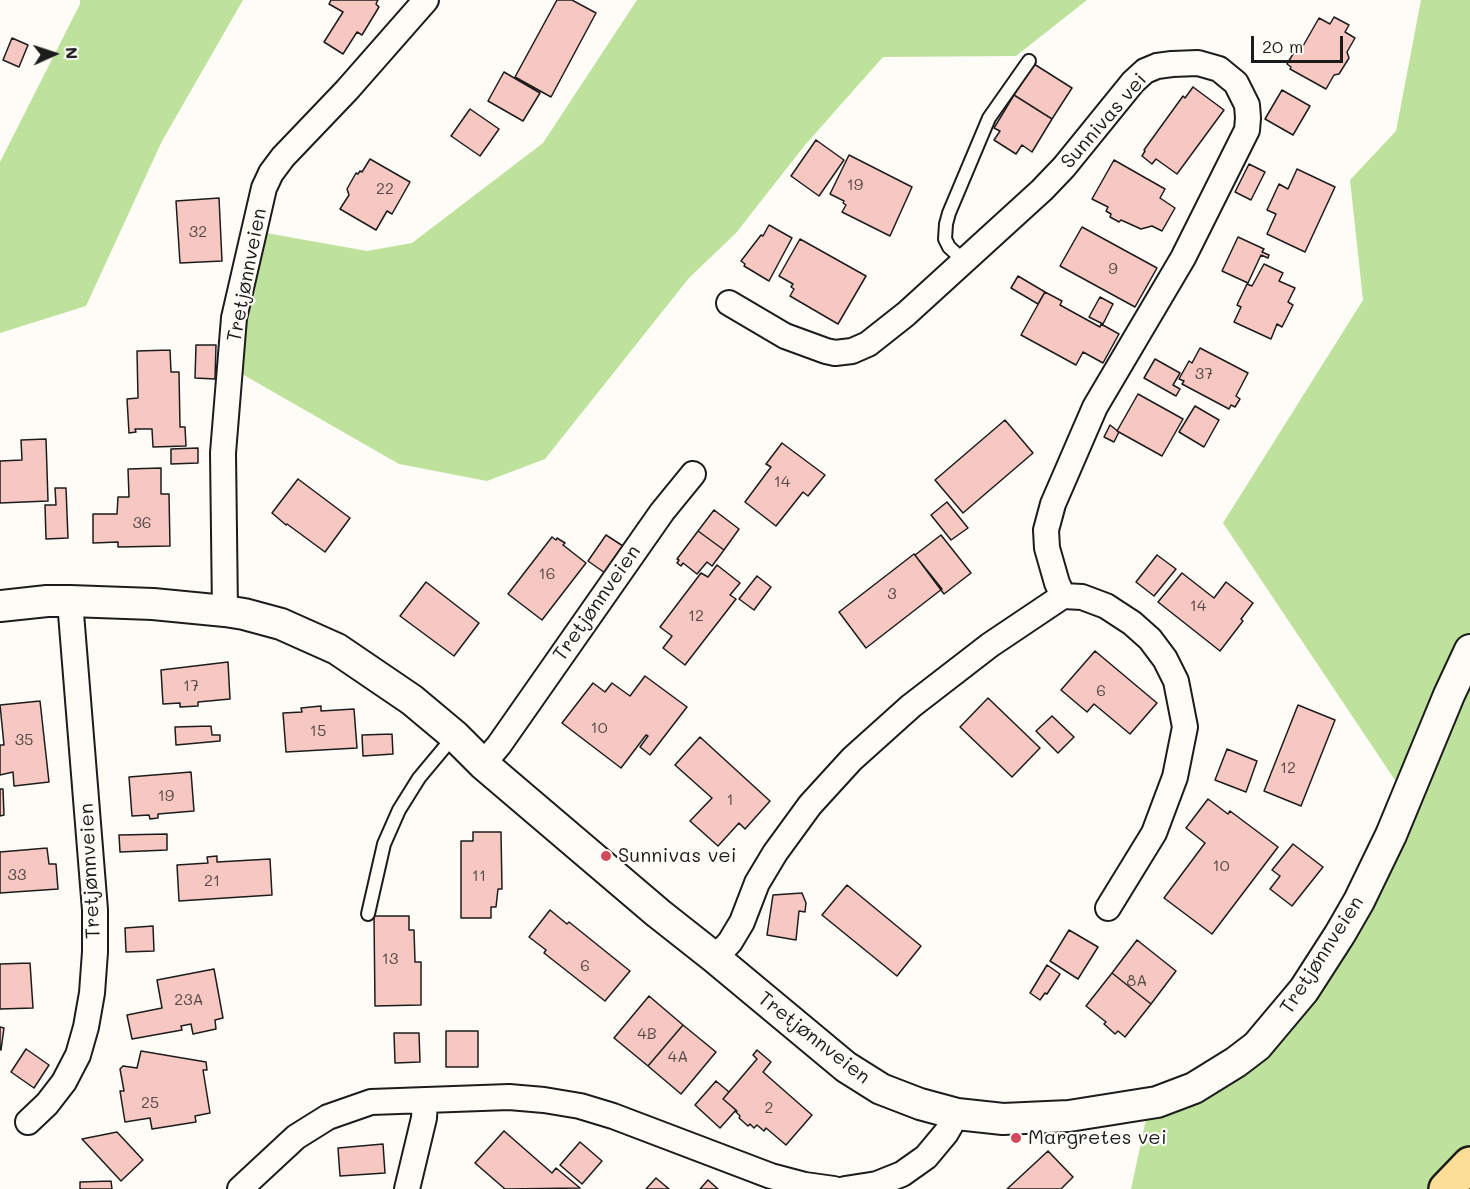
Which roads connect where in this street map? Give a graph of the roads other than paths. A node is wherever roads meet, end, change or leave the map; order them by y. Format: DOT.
graph roads {
  1 [pos="426,0"];
  2 [pos="1029,61"];
  3 [pos="964,261"];
  4 [pos="729,303"];
  5 [pos="693,474"];
  6 [pos="1063,596"];
  7 [pos="70,601"];
  8 [pos="0,606"];
  9 [pos="225,611"];
  10 [pos="1470,650"];
  11 [pos="455,736"];
  12 [pos="483,764"];
  13 [pos="1108,908"];
  14 [pos="368,914"];
  15 [pos="716,958"];
  16 [pos="425,1101"];
  17 [pos="957,1114"];
  18 [pos="28,1122"];
  19 [pos="240,1189"];
  20 [pos="407,1189"];
  21 [pos="834,1189"];
  22 [pos="845,1189"];
  1 -- 9 [label="street, Tretjønnveien"];
  2 -- 3 [label="lane"];
  3 -- 4 [label="street, Sunnivas vei"];
  3 -- 6 [label="street, Sunnivas vei"];
  5 -- 12 [label="street, Tretjønnveien"];
  6 -- 13 [label="street"];
  6 -- 15 [label="street"];
  7 -- 8 [label="street, Tretjønnveien"];
  7 -- 9 [label="street, Tretjønnveien"];
  7 -- 18 [label="street, Tretjønnveien"];
  9 -- 11 [label="street, Tretjønnveien"];
  10 -- 17 [label="street, Tretjønnveien"];
  11 -- 12 [label="street, Tretjønnveien"];
  11 -- 14 [label="lane"];
  12 -- 15 [label="street, Tretjønnveien"];
  15 -- 17 [label="street, Tretjønnveien"];
  16 -- 19 [label="street"];
  16 -- 20 [label="street"];
  16 -- 21 [label="street"];
  17 -- 22 [label="street"];
}
